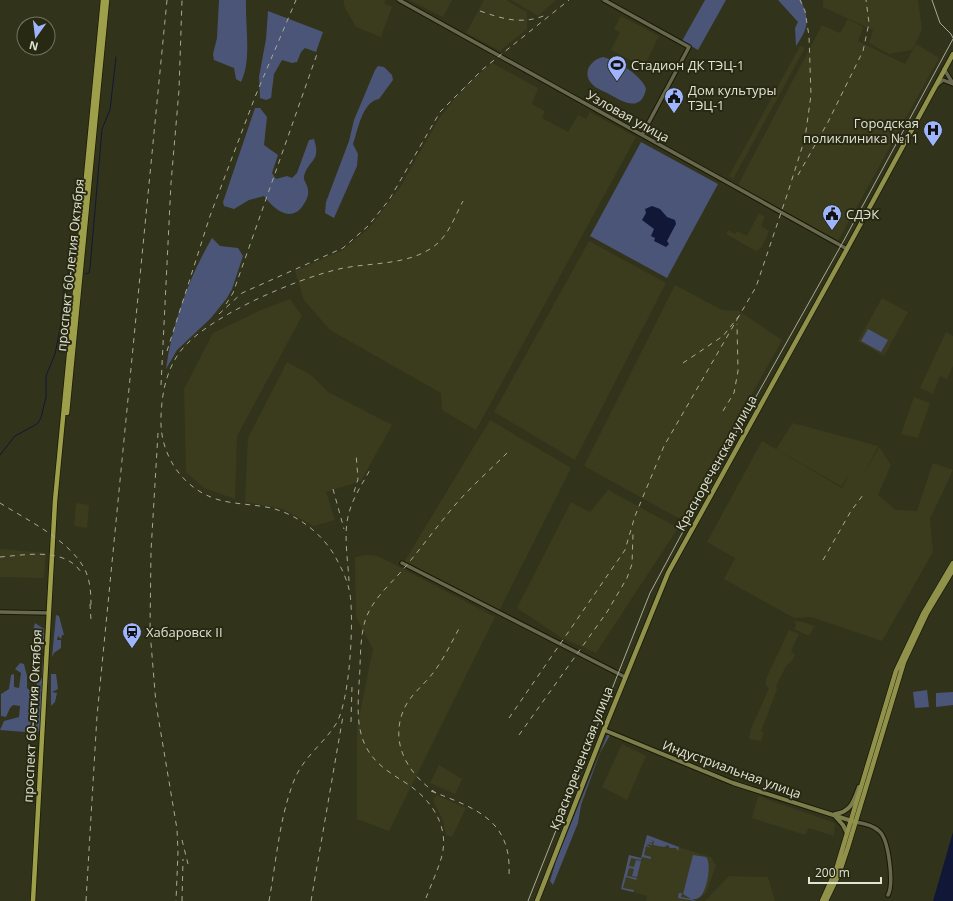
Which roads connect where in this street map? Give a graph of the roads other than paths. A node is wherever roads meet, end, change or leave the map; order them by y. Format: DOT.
graph roads {
  1 [pos="103,0"];
  2 [pos="107,0"];
  3 [pos="399,0"];
  4 [pos="604,0"];
  5 [pos="953,54"];
  6 [pos="944,69"];
  7 [pos="953,84"];
  8 [pos="934,88"];
  9 [pos="642,135"];
  10 [pos="847,250"];
  11 [pos="54,532"];
  12 [pos="402,563"];
  13 [pos="953,563"];
  14 [pos="953,570"];
  15 [pos="0,612"];
  16 [pos="49,613"];
  17 [pos="625,677"];
  18 [pos="604,730"];
  19 [pos="864,779"];
  20 [pos="833,815"];
  21 [pos="853,821"];
  22 [pos="844,844"];
  23 [pos="888,895"];
  24 [pos="33,901"];
  25 [pos="537,901"];
  26 [pos="822,901"];
  27 [pos="826,901"];
  1 -- 11 [label="highway, проспект 60-летия Октября"];
  2 -- 11 [label="highway, проспект 60-летия Октября"];
  3 -- 9 [label="street, Узловая улица"];
  4 -- 9 [label="street"];
  5 -- 6 [label="main road, Краснореченская улица"];
  6 -- 7 [label="street"];
  6 -- 8 [label="main road, Краснореченская улица"];
  7 -- 8 [label="street"];
  8 -- 10 [label="main road, Краснореченская улица"];
  9 -- 10 [label="street, Узловая улица"];
  10 -- 17 [label="main road, Краснореченская улица"];
  11 -- 16 [label="highway, проспект 60-летия Октября"];
  12 -- 17 [label="street"];
  13 -- 19 [label="main road"];
  14 -- 21 [label="main road"];
  15 -- 16 [label="street"];
  16 -- 24 [label="highway, проспект 60-летия Октября"];
  17 -- 18 [label="main road, Краснореченская улица"];
  18 -- 20 [label="main road, Индустриальная улица"];
  18 -- 25 [label="main road, Краснореченская улица"];
  19 -- 20 [label="main road"];
  19 -- 21 [label="main road"];
  20 -- 21 [label="main road, Индустриальная улица"];
  20 -- 22 [label="main road"];
  21 -- 22 [label="main road"];
  21 -- 23 [label="street"];
  21 -- 27 [label="main road"];
  22 -- 26 [label="main road"];
}
